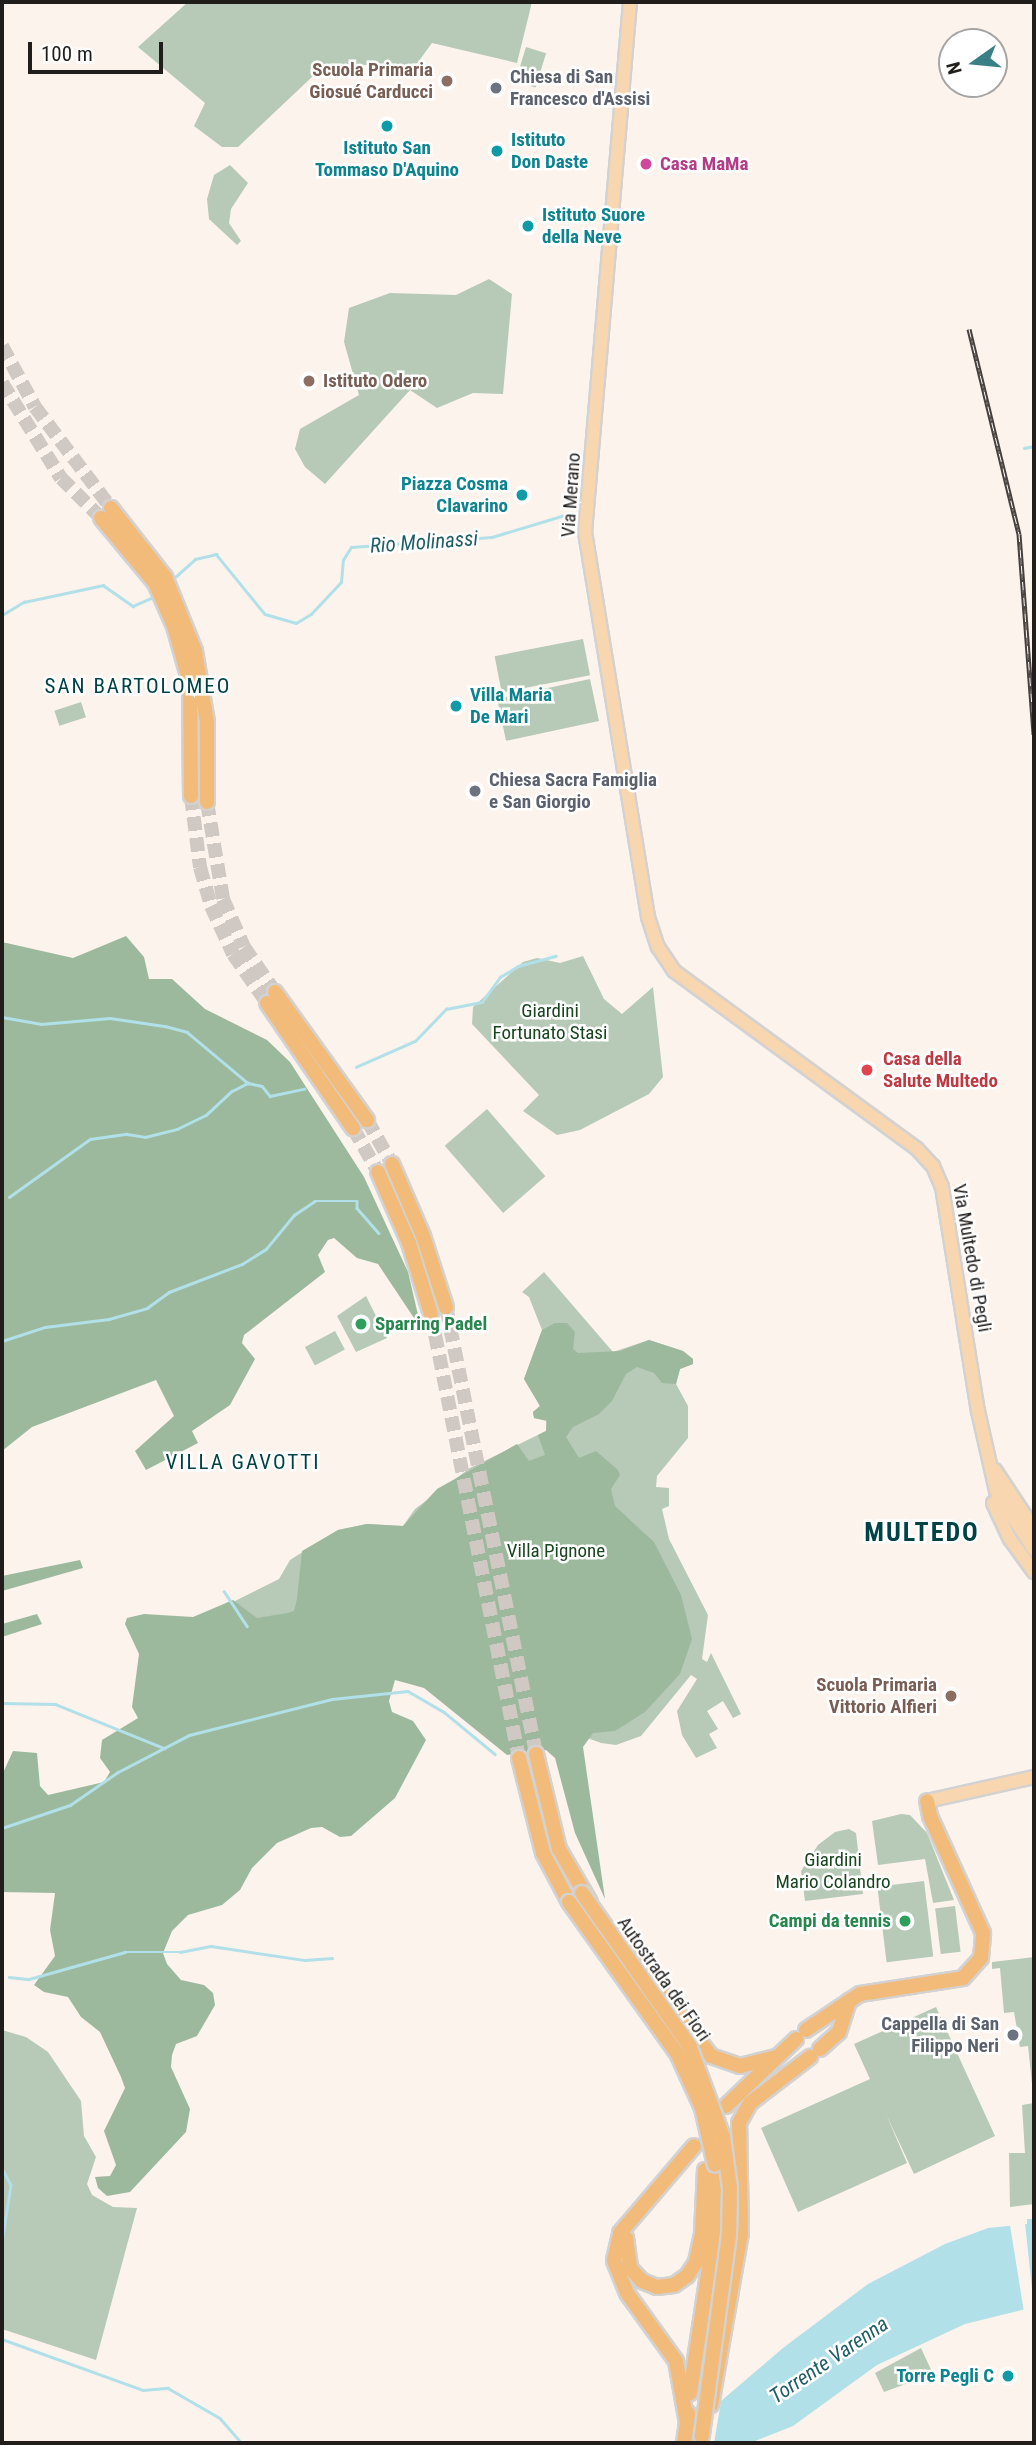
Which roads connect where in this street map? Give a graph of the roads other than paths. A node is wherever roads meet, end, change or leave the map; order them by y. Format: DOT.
graph roads {
  1 [pos="630,2"];
  2 [pos="191,796"];
  3 [pos="207,802"];
  4 [pos="715,1002"];
  5 [pos="367,1120"];
  6 [pos="353,1128"];
  7 [pos="392,1164"];
  8 [pos="378,1172"];
  9 [pos="446,1307"];
  10 [pos="431,1314"];
  11 [pos="988,1462"];
  12 [pos="1034,1529"];
  13 [pos="1031,1550"];
  14 [pos="1034,1572"];
  15 [pos="536,1754"];
  16 [pos="519,1758"];
  17 [pos="1034,1777"];
  18 [pos="928,1801"];
  19 [pos="582,1892"];
  20 [pos="849,2001"];
  21 [pos="775,2057"];
  22 [pos="771,2084"];
  23 [pos="743,2087"];
  24 [pos="726,2106"];
  25 [pos="694,2146"];
  26 [pos="710,2167"];
  27 [pos="627,2226"];
  28 [pos="687,2423"];
  29 [pos="702,2440"];
  30 [pos="684,2443"];
  1 -- 4 [label="main road, Via Merano"];
  2 -- 3 [label="highway"];
  4 -- 11 [label="main road, Via Multedo di Pegli"];
  5 -- 6 [label="highway"];
  7 -- 9 [label="highway"];
  8 -- 10 [label="highway"];
  11 -- 12 [label="main road, Via Multedo di Pegli"];
  11 -- 13 [label="main road, Via Multedo di Pegli"];
  13 -- 14 [label="main road, Via Multedo di Pegli"];
  15 -- 19 [label="highway, Autostrada dei Fiori"];
  16 -- 26 [label="highway, Autostrada dei Fiori, bridge"];
  17 -- 18 [label="main road"];
  18 -- 20 [label="highway"];
  19 -- 21 [label="highway, bridge"];
  19 -- 29 [label="highway, Autostrada dei Fiori, bridge"];
  20 -- 21 [label="highway"];
  20 -- 22 [label="highway"];
  21 -- 23 [label="highway"];
  22 -- 23 [label="highway"];
  22 -- 29 [label="highway, bridge"];
  23 -- 24 [label="highway"];
  25 -- 27 [label="highway"];
  26 -- 27 [label="highway"];
  26 -- 28 [label="highway, Autostrada dei Fiori"];
  27 -- 28 [label="highway"];
  28 -- 30 [label="highway, Autostrada dei Fiori"];
}
